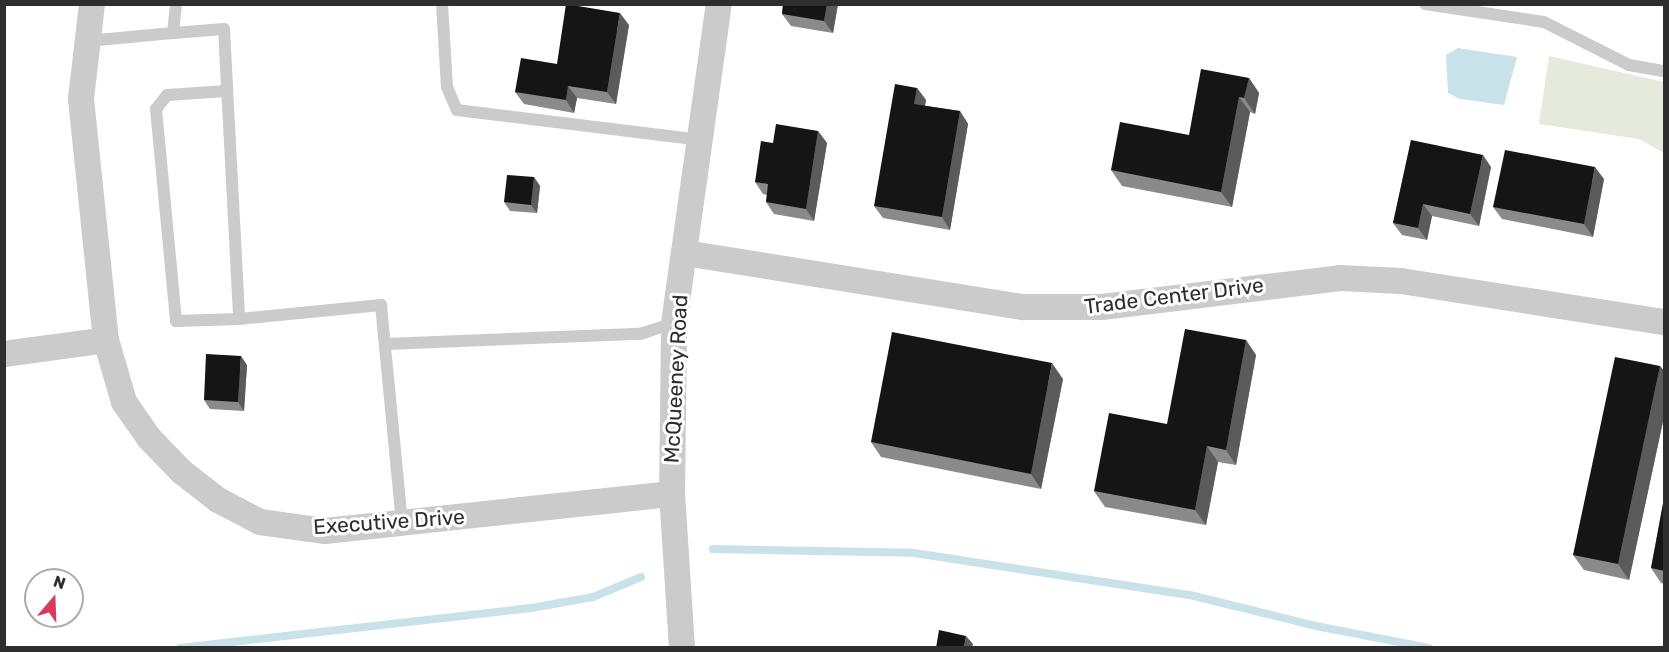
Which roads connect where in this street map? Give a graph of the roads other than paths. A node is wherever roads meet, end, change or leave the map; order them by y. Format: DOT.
graph roads {
  1 [pos="92,4"];
  2 [pos="176,4"];
  3 [pos="442,4"];
  4 [pos="719,4"];
  5 [pos="1425,4"];
  6 [pos="173,33"];
  7 [pos="87,41"];
  8 [pos="1665,71"];
  9 [pos="226,91"];
  10 [pos="701,140"];
  11 [pos="685,253"];
  12 [pos="239,319"];
  13 [pos="1665,322"];
  14 [pos="674,323"];
  15 [pos="106,340"];
  16 [pos="386,344"];
  17 [pos="4,354"];
  18 [pos="672,494"];
  19 [pos="402,525"];
  20 [pos="682,648"];
  1 -- 7 [label="street, Executive Drive"];
  2 -- 6 [label="lane"];
  3 -- 10 [label="lane"];
  4 -- 10 [label="street, McQueeney Road"];
  5 -- 8 [label="lane"];
  6 -- 7 [label="lane"];
  6 -- 9 [label="lane"];
  7 -- 15 [label="street, Executive Drive"];
  9 -- 12 [label="lane"];
  9 -- 12 [label="lane"];
  10 -- 11 [label="street, McQueeney Road"];
  11 -- 13 [label="street, Trade Center Drive"];
  11 -- 14 [label="street, McQueeney Road"];
  12 -- 16 [label="lane"];
  14 -- 16 [label="lane"];
  14 -- 18 [label="street, McQueeney Road"];
  15 -- 17 [label="street"];
  15 -- 19 [label="street, Executive Drive"];
  16 -- 19 [label="lane"];
  18 -- 19 [label="street, Executive Drive"];
  18 -- 20 [label="street, McQueeney Road"];
}
